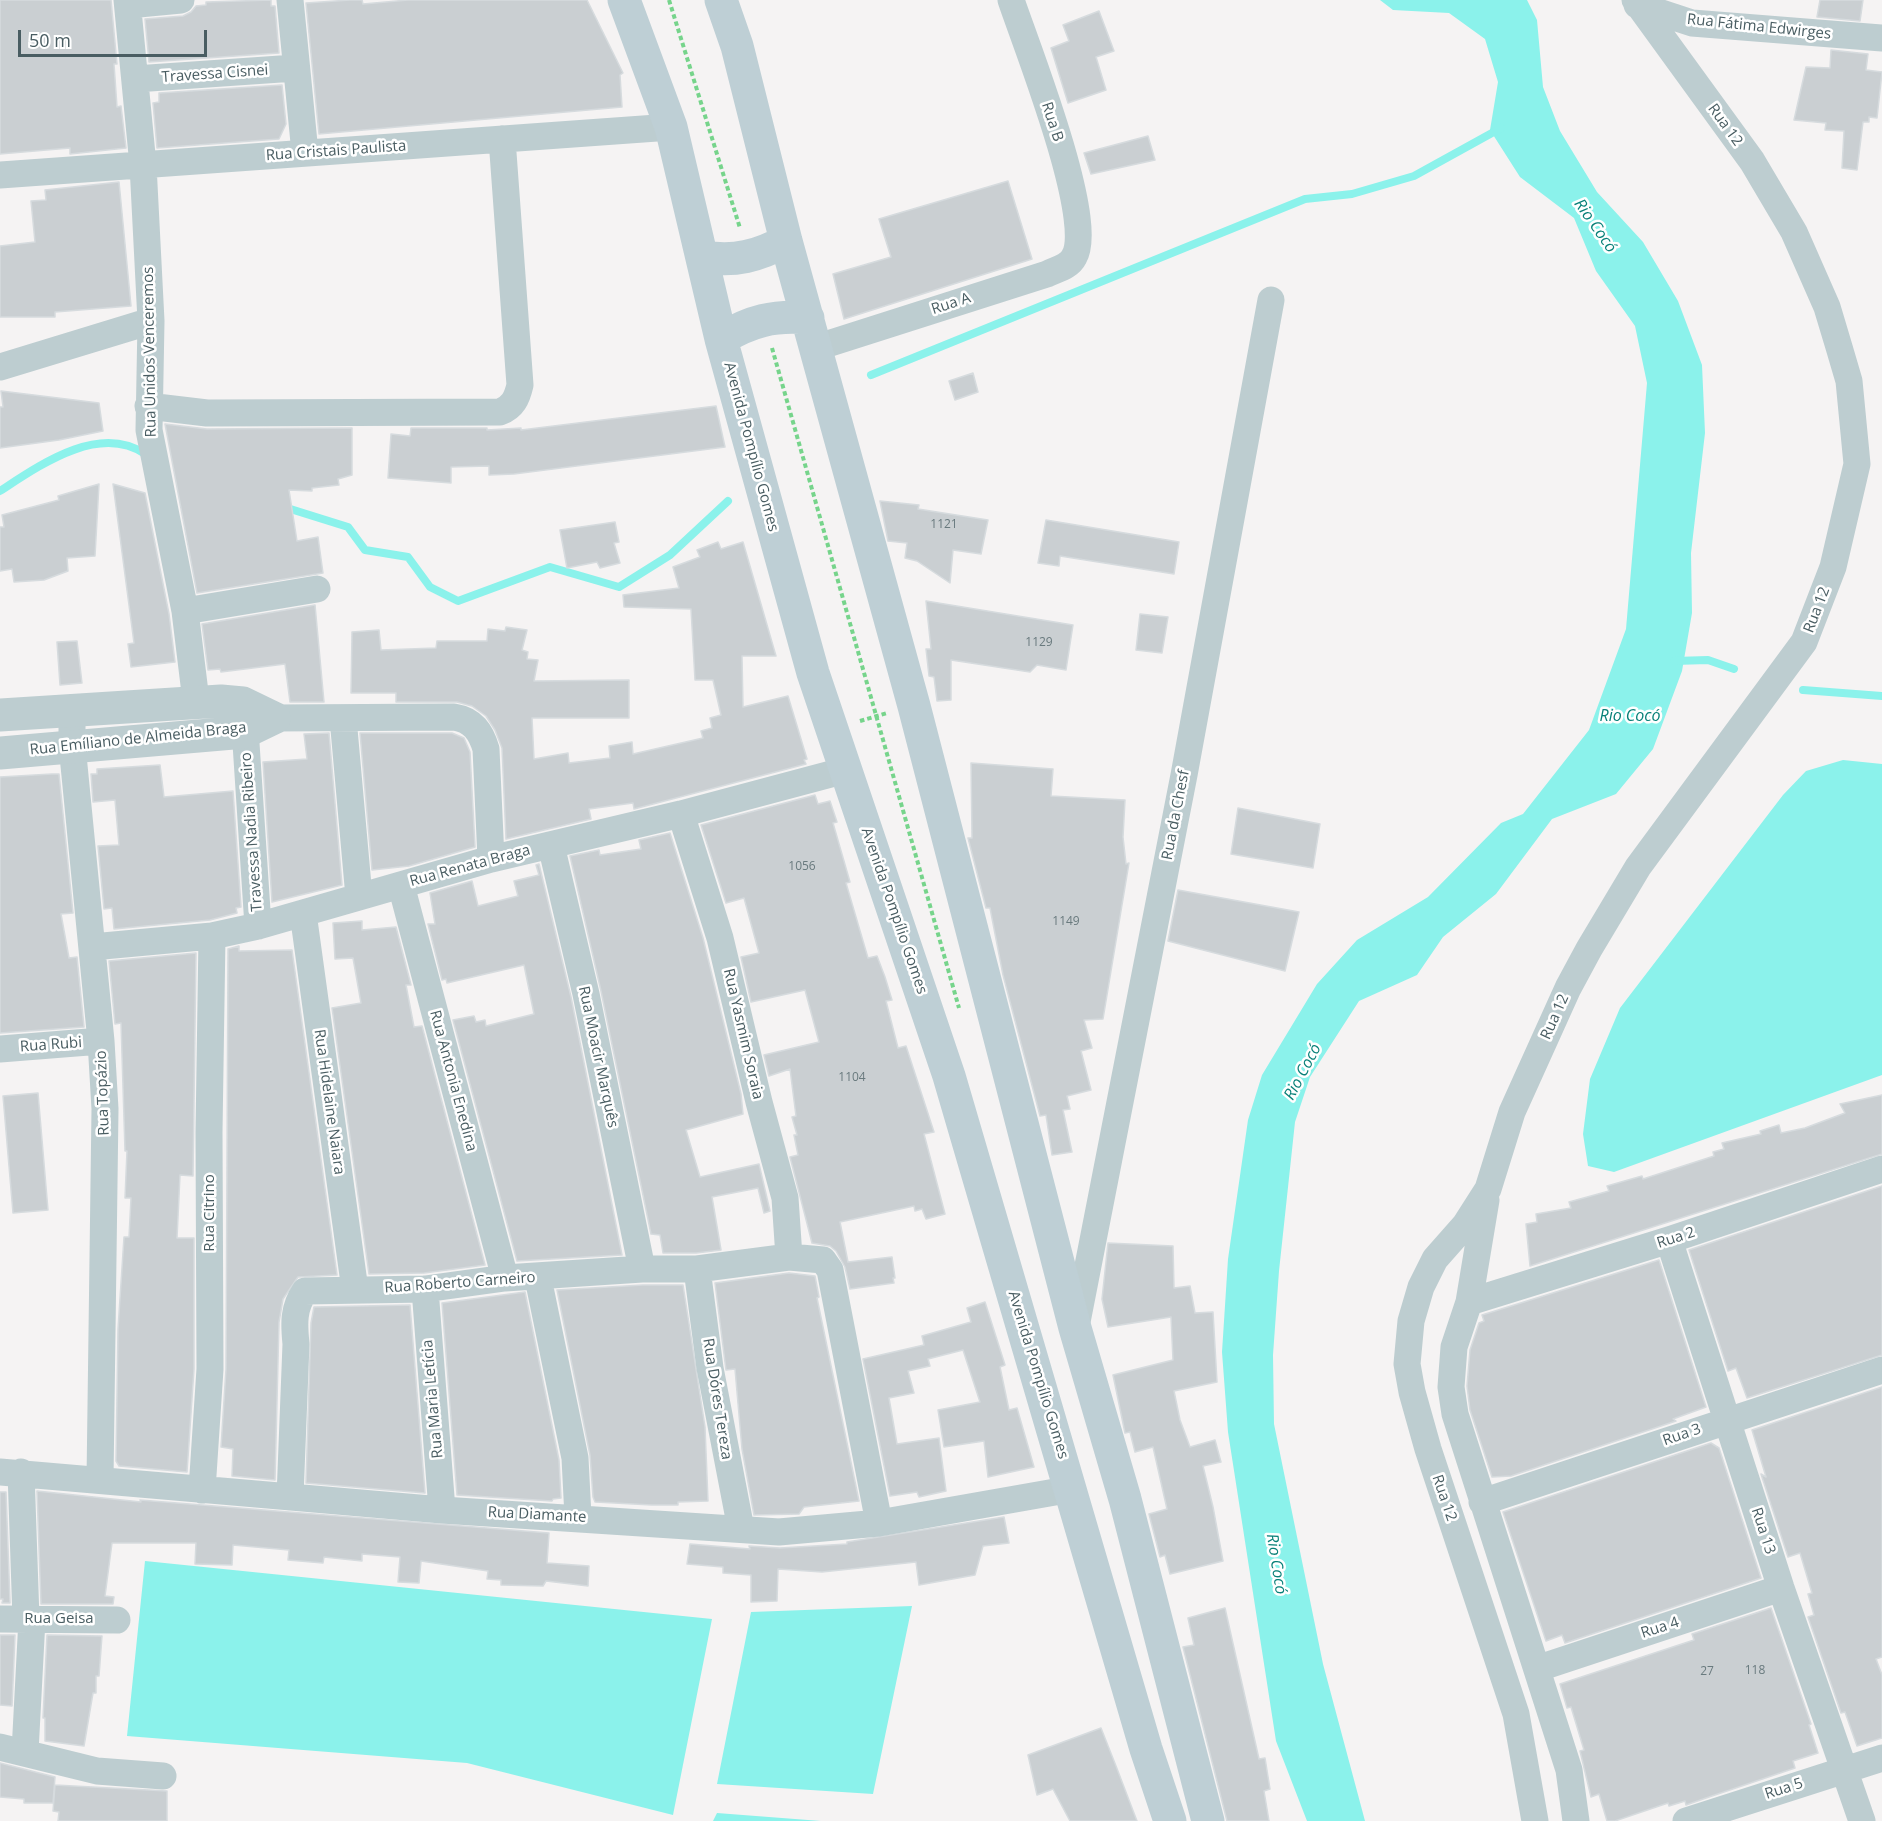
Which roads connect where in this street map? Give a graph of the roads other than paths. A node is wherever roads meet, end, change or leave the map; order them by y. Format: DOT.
graph roads {
  1 [pos="181,0"];
  2 [pos="290,0"];
  3 [pos="624,0"];
  4 [pos="721,0"];
  5 [pos="1011,0"];
  6 [pos="128,2"];
  7 [pos="1638,2"];
  8 [pos="1882,38"];
  9 [pos="295,68"];
  10 [pos="135,79"];
  11 [pos="671,127"];
  12 [pos="502,139"];
  13 [pos="305,153"];
  14 [pos="143,165"];
  15 [pos="0,175"];
  16 [pos="786,241"];
  17 [pos="1078,248"];
  18 [pos="704,257"];
  19 [pos="1271,300"];
  20 [pos="151,321"];
  21 [pos="811,333"];
  22 [pos="721,339"];
  23 [pos="0,367"];
  24 [pos="148,418"];
  25 [pos="317,589"];
  26 [pos="185,611"];
  27 [pos="196,701"];
  28 [pos="72,708"];
  29 [pos="0,715"];
  30 [pos="244,717"];
  31 [pos="274,718"];
  32 [pos="343,718"];
  33 [pos="72,745"];
  34 [pos="0,753"];
  35 [pos="846,770"];
  36 [pos="681,814"];
  37 [pos="550,845"];
  38 [pos="491,859"];
  39 [pos="401,885"];
  40 [pos="359,897"];
  41 [pos="303,914"];
  42 [pos="258,926"];
  43 [pos="212,936"];
  44 [pos="92,947"];
  45 [pos="101,1041"];
  46 [pos="0,1049"];
  47 [pos="1882,1169"];
  48 [pos="1488,1189"];
  49 [pos="1669,1240"];
  50 [pos="789,1257"];
  51 [pos="642,1269"];
  52 [pos="697,1269"];
  53 [pos="505,1278"];
  54 [pos="538,1278"];
  55 [pos="424,1289"];
  56 [pos="355,1290"];
  57 [pos="1468,1302"];
  58 [pos="1076,1328"];
  59 [pos="1882,1370"];
  60 [pos="1727,1419"];
  61 [pos="10,1472"];
  62 [pos="100,1480"];
  63 [pos="1072,1489"];
  64 [pos="202,1490"];
  65 [pos="290,1497"];
  66 [pos="1482,1502"];
  67 [pos="442,1510"];
  68 [pos="578,1517"];
  69 [pos="879,1523"];
  70 [pos="741,1529"];
  71 [pos="1781,1588"];
  72 [pos="19,1619"];
  73 [pos="117,1620"];
  74 [pos="1539,1668"];
  75 [pos="12,1750"];
  76 [pos="1882,1758"];
  77 [pos="1844,1769"];
  78 [pos="163,1776"];
  79 [pos="1170,1821"];
  80 [pos="1208,1821"];
  81 [pos="1535,1821"];
  82 [pos="1576,1821"];
  83 [pos="1686,1821"];
  84 [pos="1862,1821"];
  1 -- 6 [label="street"];
  2 -- 9 [label="street"];
  3 -- 11 [label="main road, Avenida Pompílio Gomes"];
  4 -- 16 [label="main road"];
  5 -- 17 [label="street, Rua B"];
  6 -- 10 [label="street, Rua Unidos Venceremos"];
  7 -- 8 [label="street, Rua Fátima Edwirges"];
  7 -- 48 [label="street, Rua 12"];
  9 -- 10 [label="street, Travessa Cisnei"];
  9 -- 13 [label="street"];
  10 -- 14 [label="street, Rua Unidos Venceremos"];
  11 -- 12 [label="street, Rua Cristais Paulista"];
  11 -- 18 [label="main road, Avenida Pompílio Gomes"];
  12 -- 13 [label="street, Rua Cristais Paulista"];
  12 -- 24 [label="street"];
  13 -- 14 [label="street, Rua Cristais Paulista"];
  14 -- 15 [label="street, Rua Cristais Paulista"];
  14 -- 20 [label="street, Rua Unidos Venceremos"];
  16 -- 18 [label="main road"];
  16 -- 21 [label="main road"];
  17 -- 21 [label="street, Rua A"];
  18 -- 22 [label="main road, Avenida Pompílio Gomes"];
  19 -- 58 [label="street, Rua da Chesf"];
  20 -- 23 [label="street"];
  20 -- 24 [label="street, Rua Unidos Venceremos"];
  21 -- 22 [label="main road"];
  21 -- 58 [label="main road"];
  22 -- 35 [label="main road, Avenida Pompílio Gomes"];
  24 -- 26 [label="street, Rua Unidos Venceremos"];
  25 -- 26 [label="street"];
  26 -- 27 [label="street, Rua Unidos Venceremos"];
  27 -- 28 [label="street, Rua Emíliano de Almeida Braga"];
  27 -- 30 [label="street, Rua Emíliano de Almeida Braga"];
  28 -- 29 [label="street, Rua Emíliano de Almeida Braga"];
  28 -- 33 [label="street, Rua Topázio"];
  30 -- 31 [label="street, Rua Emíliano de Almeida Braga"];
  30 -- 33 [label="street, Rua Emíliano de Almeida Braga"];
  30 -- 42 [label="street, Travessa Nadia Ribeiro"];
  31 -- 32 [label="street, Rua Emíliano de Almeida Braga"];
  32 -- 38 [label="street, Rua Emíliano de Almeida Braga"];
  32 -- 40 [label="street"];
  33 -- 34 [label="street, Rua Emíliano de Almeida Braga"];
  33 -- 44 [label="street, Rua Topázio"];
  35 -- 36 [label="street, Rua Renata Braga"];
  35 -- 63 [label="main road, Avenida Pompílio Gomes"];
  36 -- 37 [label="street, Rua Renata Braga"];
  36 -- 50 [label="street, Rua Yasmim Soraia"];
  37 -- 38 [label="street, Rua Renata Braga"];
  37 -- 51 [label="street, Rua Moacir Marquês"];
  38 -- 39 [label="street, Rua Renata Braga"];
  39 -- 40 [label="street, Rua Renata Braga"];
  39 -- 53 [label="street, Rua Antonia Enedina"];
  40 -- 41 [label="street, Rua Renata Braga"];
  41 -- 42 [label="street, Rua Renata Braga"];
  41 -- 56 [label="street, Rua Hidelaine Naiara"];
  42 -- 43 [label="street, Rua Renata Braga"];
  43 -- 44 [label="street, Rua Renata Braga"];
  43 -- 64 [label="street, Rua Citrino"];
  44 -- 45 [label="street, Rua Topázio"];
  45 -- 46 [label="street, Rua Rubi"];
  45 -- 62 [label="street, Rua Topázio"];
  47 -- 49 [label="street, Rua 2"];
  48 -- 57 [label="street, Rua 12"];
  48 -- 81 [label="street, Rua 12"];
  49 -- 57 [label="street, Rua 2"];
  49 -- 60 [label="street, Rua 13"];
  50 -- 52 [label="street, Rua Roberto Carneiro"];
  50 -- 69 [label="street, Rua Roberto Carneiro"];
  51 -- 52 [label="street, Rua Roberto Carneiro"];
  51 -- 54 [label="street, Rua Roberto Carneiro"];
  52 -- 70 [label="street, Rua Dóres Tereza"];
  53 -- 54 [label="street, Rua Roberto Carneiro"];
  53 -- 55 [label="street, Rua Roberto Carneiro"];
  54 -- 68 [label="street"];
  55 -- 56 [label="street, Rua Roberto Carneiro"];
  55 -- 67 [label="street, Rua Maria Letícia"];
  56 -- 65 [label="street, Rua Roberto Carneiro"];
  57 -- 66 [label="street, Rua 12"];
  58 -- 80 [label="main road"];
  59 -- 60 [label="street, Rua 3"];
  60 -- 66 [label="street, Rua 3"];
  60 -- 71 [label="street, Rua 13"];
  61 -- 62 [label="street, Rua Diamante"];
  61 -- 72 [label="street"];
  62 -- 64 [label="street, Rua Diamante"];
  63 -- 69 [label="street, Rua Diamante"];
  63 -- 79 [label="main road, Avenida Pompílio Gomes"];
  64 -- 65 [label="street, Rua Diamante"];
  65 -- 67 [label="street, Rua Diamante"];
  66 -- 74 [label="street, Rua 12"];
  67 -- 68 [label="street, Rua Diamante"];
  68 -- 70 [label="street, Rua Diamante"];
  69 -- 70 [label="street, Rua Diamante"];
  71 -- 74 [label="street, Rua 4"];
  71 -- 77 [label="street, Rua 13"];
  72 -- 73 [label="street, Rua Geisa"];
  72 -- 75 [label="street"];
  74 -- 82 [label="street, Rua 12"];
  75 -- 78 [label="street"];
  76 -- 77 [label="street, Rua 5"];
  77 -- 83 [label="street, Rua 5"];
  77 -- 84 [label="street, Rua 13"];
}
